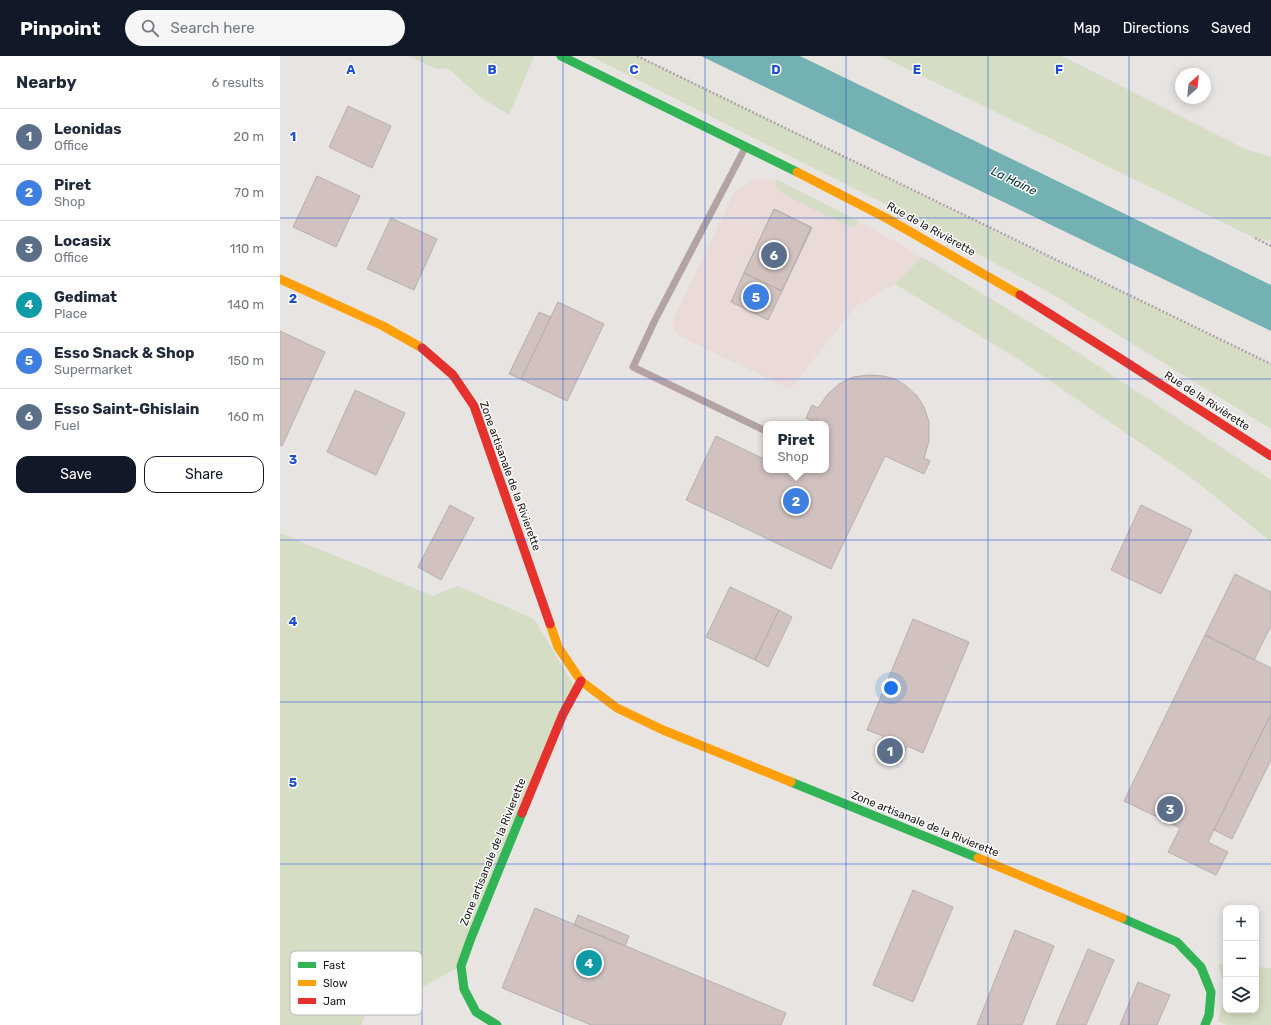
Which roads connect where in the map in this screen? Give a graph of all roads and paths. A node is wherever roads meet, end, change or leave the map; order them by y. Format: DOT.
graph roads {
  1 [pos="561,56"];
  2 [pos="637,56"];
  3 [pos="746,146"];
  4 [pos="1255,238"];
  5 [pos="1271,246"];
  6 [pos="280,279"];
  7 [pos="1271,364"];
  8 [pos="763,430"];
  9 [pos="1271,456"];
  10 [pos="581,681"];
  11 [pos="497,1025"];
  12 [pos="1205,1025"];
  1 -- 3 [label="street, Rue de la Rivièrette"];
  2 -- 7 [label="path"];
  3 -- 8 [label="lane"];
  3 -- 9 [label="street, Rue de la Rivièrette"];
  4 -- 5 [label="path"];
  6 -- 10 [label="street, Zone artisanale de la Rivierette"];
  10 -- 11 [label="street, Zone artisanale de la Rivierette"];
  10 -- 12 [label="street, Zone artisanale de la Rivierette"];
}
